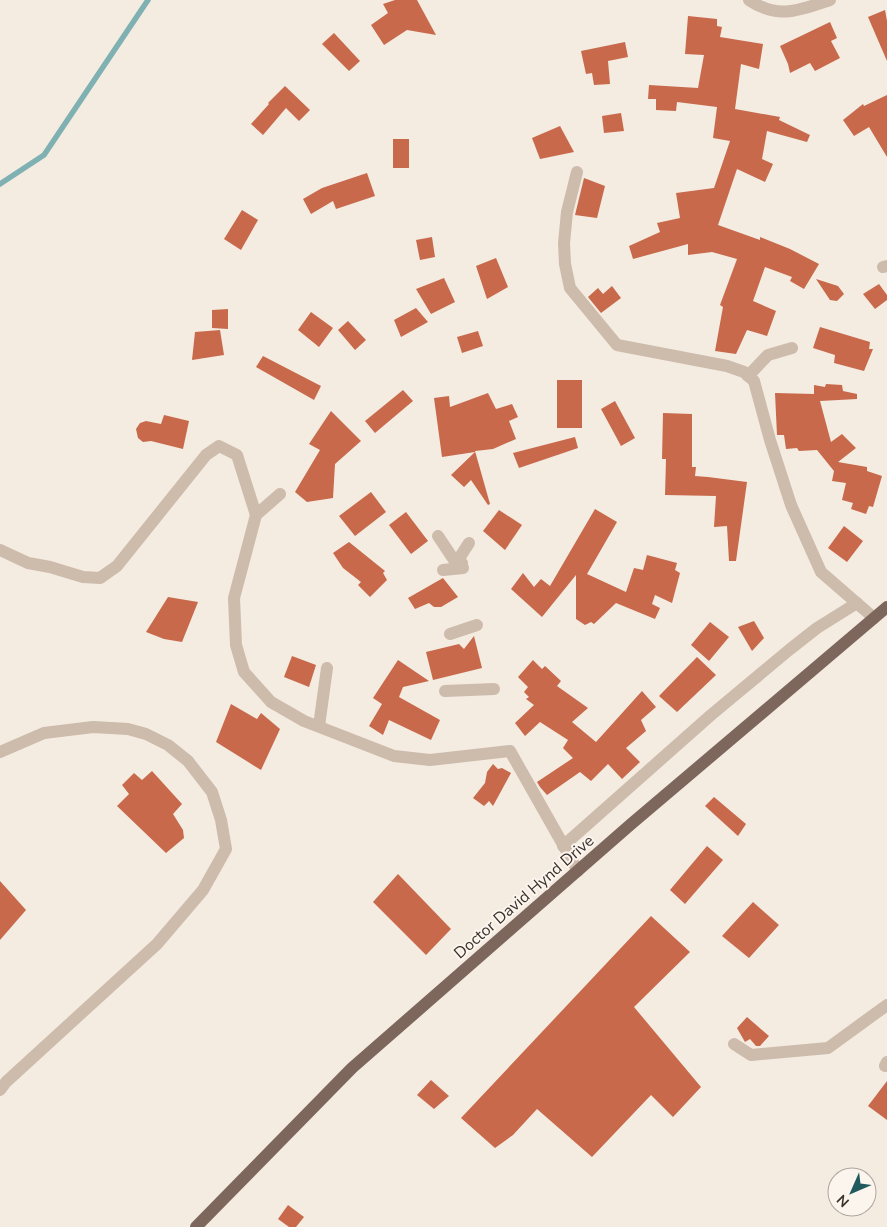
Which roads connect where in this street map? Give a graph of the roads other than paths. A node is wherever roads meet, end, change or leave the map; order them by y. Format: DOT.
graph roads {
  1 [pos="749,0"];
  2 [pos="830,0"];
  3 [pos="577,172"];
  4 [pos="792,348"];
  5 [pos="748,376"];
  6 [pos="280,494"];
  7 [pos="256,515"];
  8 [pos="438,536"];
  9 [pos="469,543"];
  10 [pos="0,550"];
  11 [pos="462,563"];
  12 [pos="443,570"];
  13 [pos="858,603"];
  14 [pos="887,607"];
  15 [pos="874,618"];
  16 [pos="478,624"];
  17 [pos="450,634"];
  18 [pos="327,668"];
  19 [pos="494,689"];
  20 [pos="445,691"];
  21 [pos="319,726"];
  22 [pos="0,752"];
  23 [pos="563,846"];
  24 [pos="578,871"];
  25 [pos="887,1005"];
  26 [pos="734,1044"];
  27 [pos="0,1090"];
  28 [pos="196,1227"];
  1 -- 2 [label="street"];
  3 -- 5 [label="street"];
  4 -- 5 [label="street"];
  5 -- 13 [label="street"];
  6 -- 7 [label="street"];
  7 -- 10 [label="street"];
  7 -- 21 [label="street"];
  8 -- 11 [label="street"];
  9 -- 11 [label="street"];
  11 -- 12 [label="street"];
  13 -- 15 [label="street"];
  13 -- 23 [label="street"];
  14 -- 15 [label="main road, Doctor David Hynd Drive"];
  15 -- 24 [label="main road, Doctor David Hynd Drive"];
  16 -- 17 [label="street"];
  18 -- 21 [label="street"];
  19 -- 20 [label="street"];
  21 -- 23 [label="street"];
  22 -- 27 [label="street"];
  23 -- 24 [label="street"];
  24 -- 28 [label="main road, Doctor David Hynd Drive"];
  25 -- 26 [label="street"];
}
